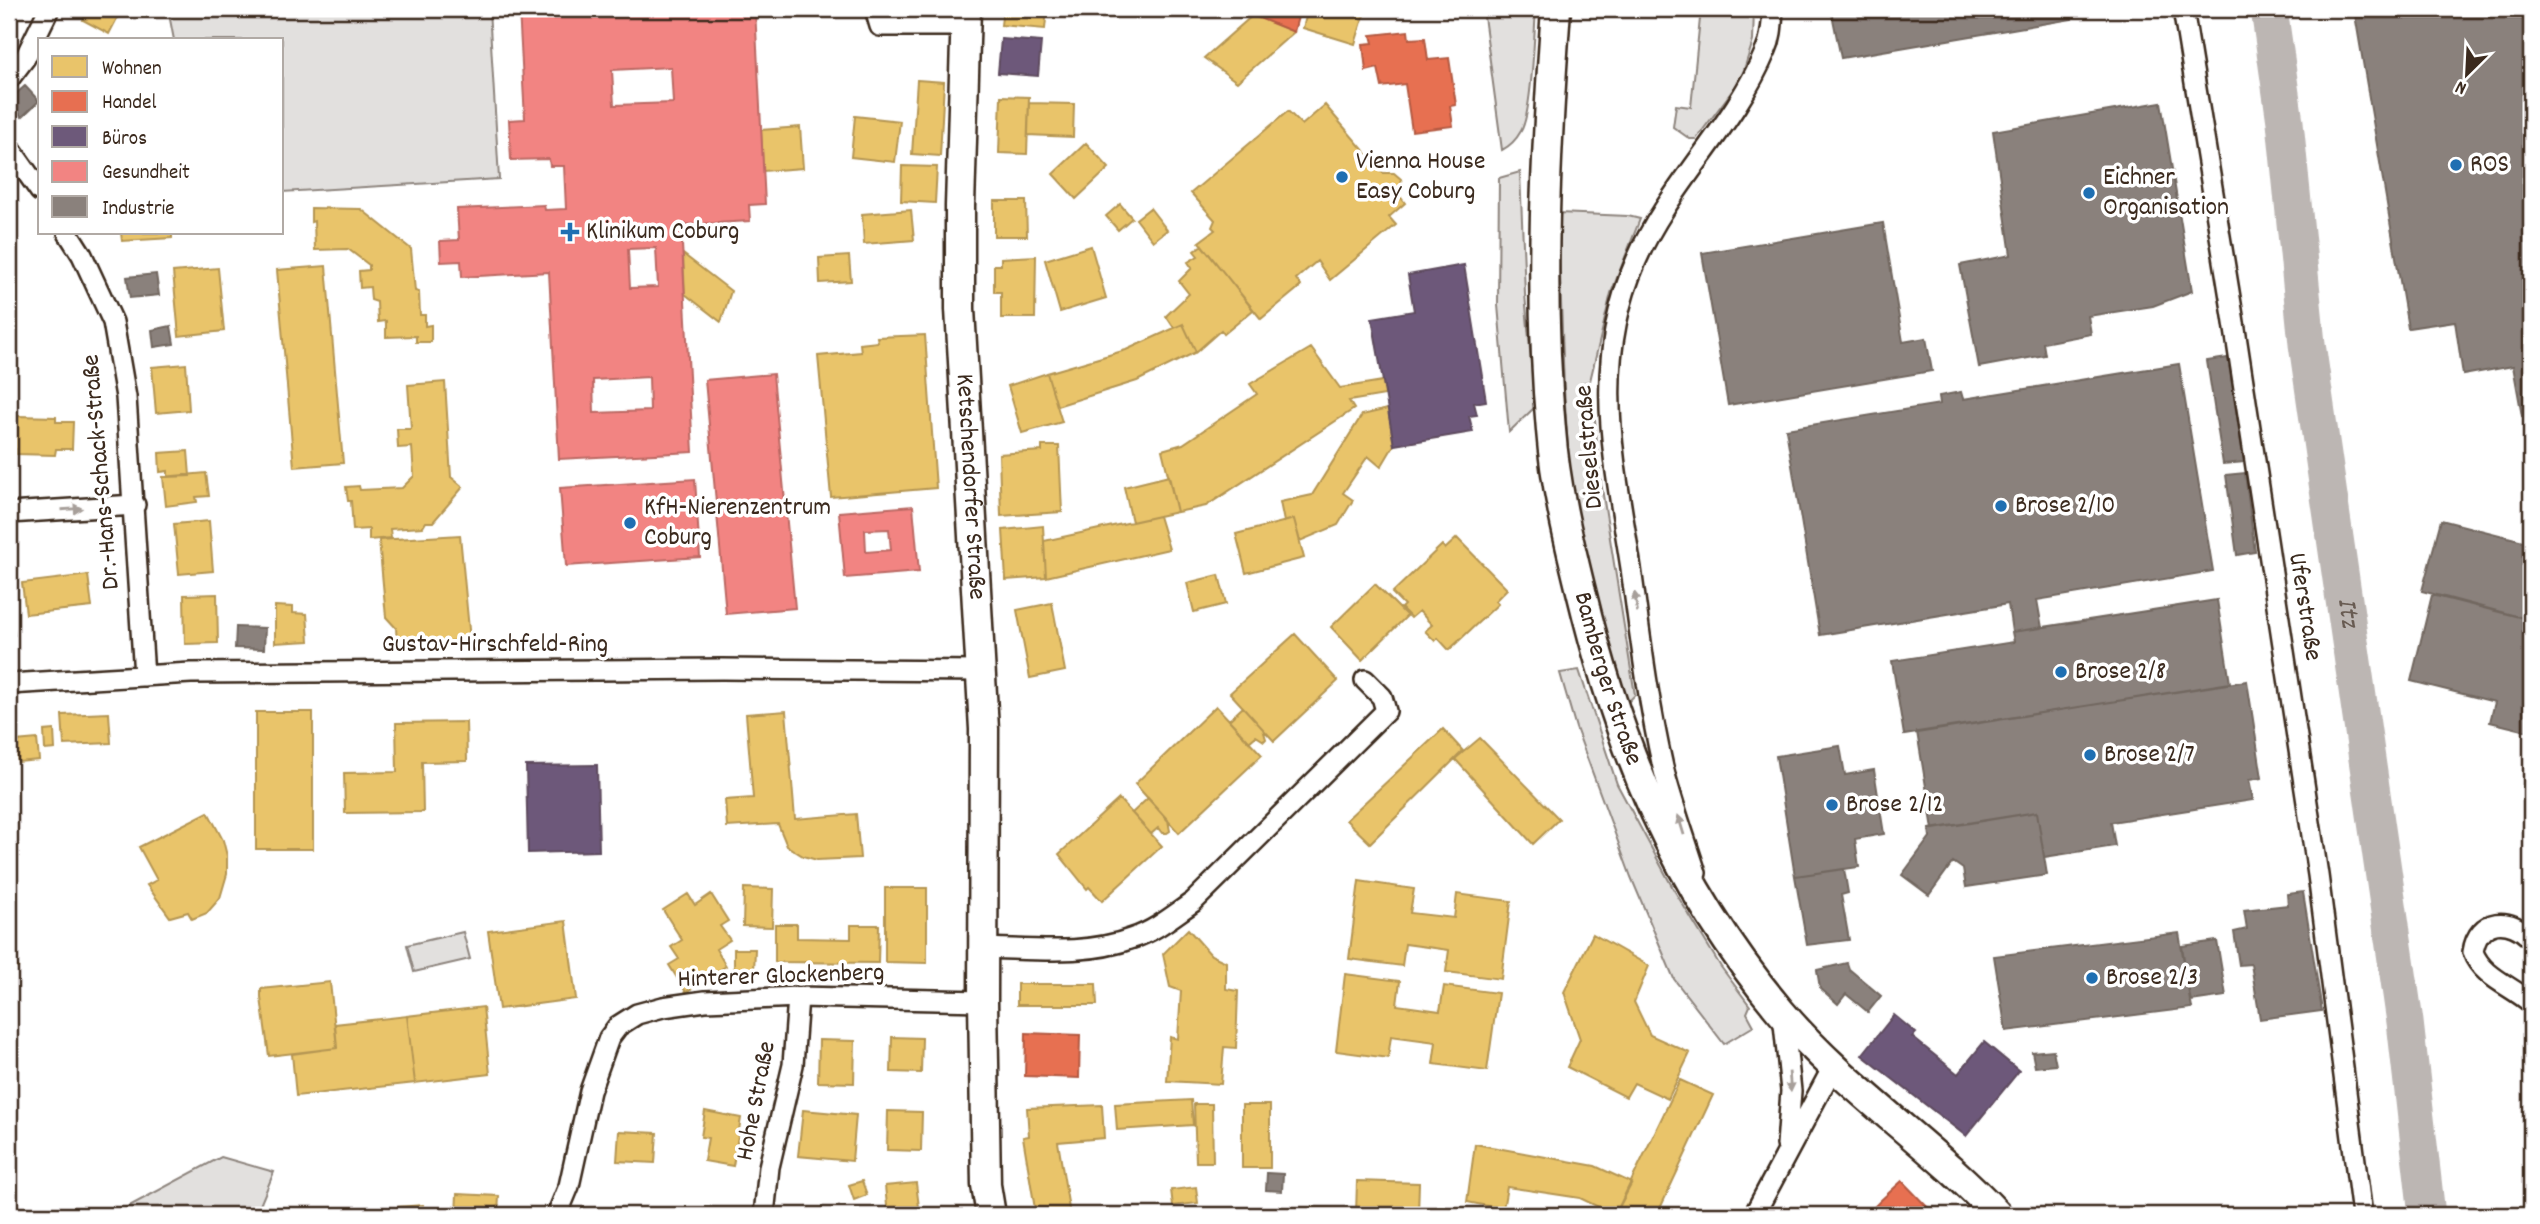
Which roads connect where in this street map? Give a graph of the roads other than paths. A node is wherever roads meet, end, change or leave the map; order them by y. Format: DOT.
graph roads {
  1 [pos="49,9"];
  2 [pos="874,9"];
  3 [pos="1556,9"];
  4 [pos="1773,9"];
  5 [pos="2183,9"];
  6 [pos="966,17"];
  7 [pos="9,79"];
  8 [pos="9,147"];
  9 [pos="38,188"];
  10 [pos="69,234"];
  11 [pos="135,505"];
  12 [pos="9,513"];
  13 [pos="981,671"];
  14 [pos="144,676"];
  15 [pos="1365,680"];
  16 [pos="9,684"];
  17 [pos="1709,913"];
  18 [pos="2531,939"];
  19 [pos="984,948"];
  20 [pos="799,997"];
  21 [pos="983,1001"];
  22 [pos="2531,1003"];
  23 [pos="1783,1014"];
  24 [pos="1833,1067"];
  25 [pos="1786,1155"];
  26 [pos="556,1215"];
  27 [pos="764,1215"];
  28 [pos="991,1215"];
  29 [pos="1755,1215"];
  30 [pos="1998,1215"];
  31 [pos="2361,1215"];
  1 -- 7 [label="street"];
  2 -- 6 [label="street, Ketschendorfer Straße"];
  3 -- 17 [label="street, Bamberger Straße"];
  17 -- 4 [label="street, Dieselstraße, one-way"];
  5 -- 31 [label="street, Uferstraße"];
  6 -- 13 [label="street, Ketschendorfer Straße"];
  8 -- 9 [label="street"];
  10 -- 11 [label="street, Dr.-Hans-Schack-Straße"];
  12 -- 11 [label="street, one-way"];
  11 -- 14 [label="street, Dr.-Hans-Schack-Straße"];
  13 -- 14 [label="street, Gustav-Hirschfeld-Ring"];
  13 -- 19 [label="street, Ketschendorfer Straße"];
  14 -- 16 [label="street, Gustav-Hirschfeld-Ring"];
  15 -- 19 [label="street"];
  17 -- 23 [label="street, Bamberger Straße"];
  18 -- 22 [label="street"];
  19 -- 21 [label="street, Ketschendorfer Straße"];
  20 -- 21 [label="street, Hinterer Glockenberg"];
  20 -- 26 [label="street, Hinterer Glockenberg"];
  20 -- 27 [label="street, Hohe Straße"];
  21 -- 28 [label="street, Ketschendorfer Straße"];
  23 -- 24 [label="street, Bamberger Straße"];
  23 -- 25 [label="street, one-way"];
  24 -- 25 [label="street"];
  24 -- 30 [label="street, Bamberger Straße"];
  25 -- 29 [label="street"];
}
